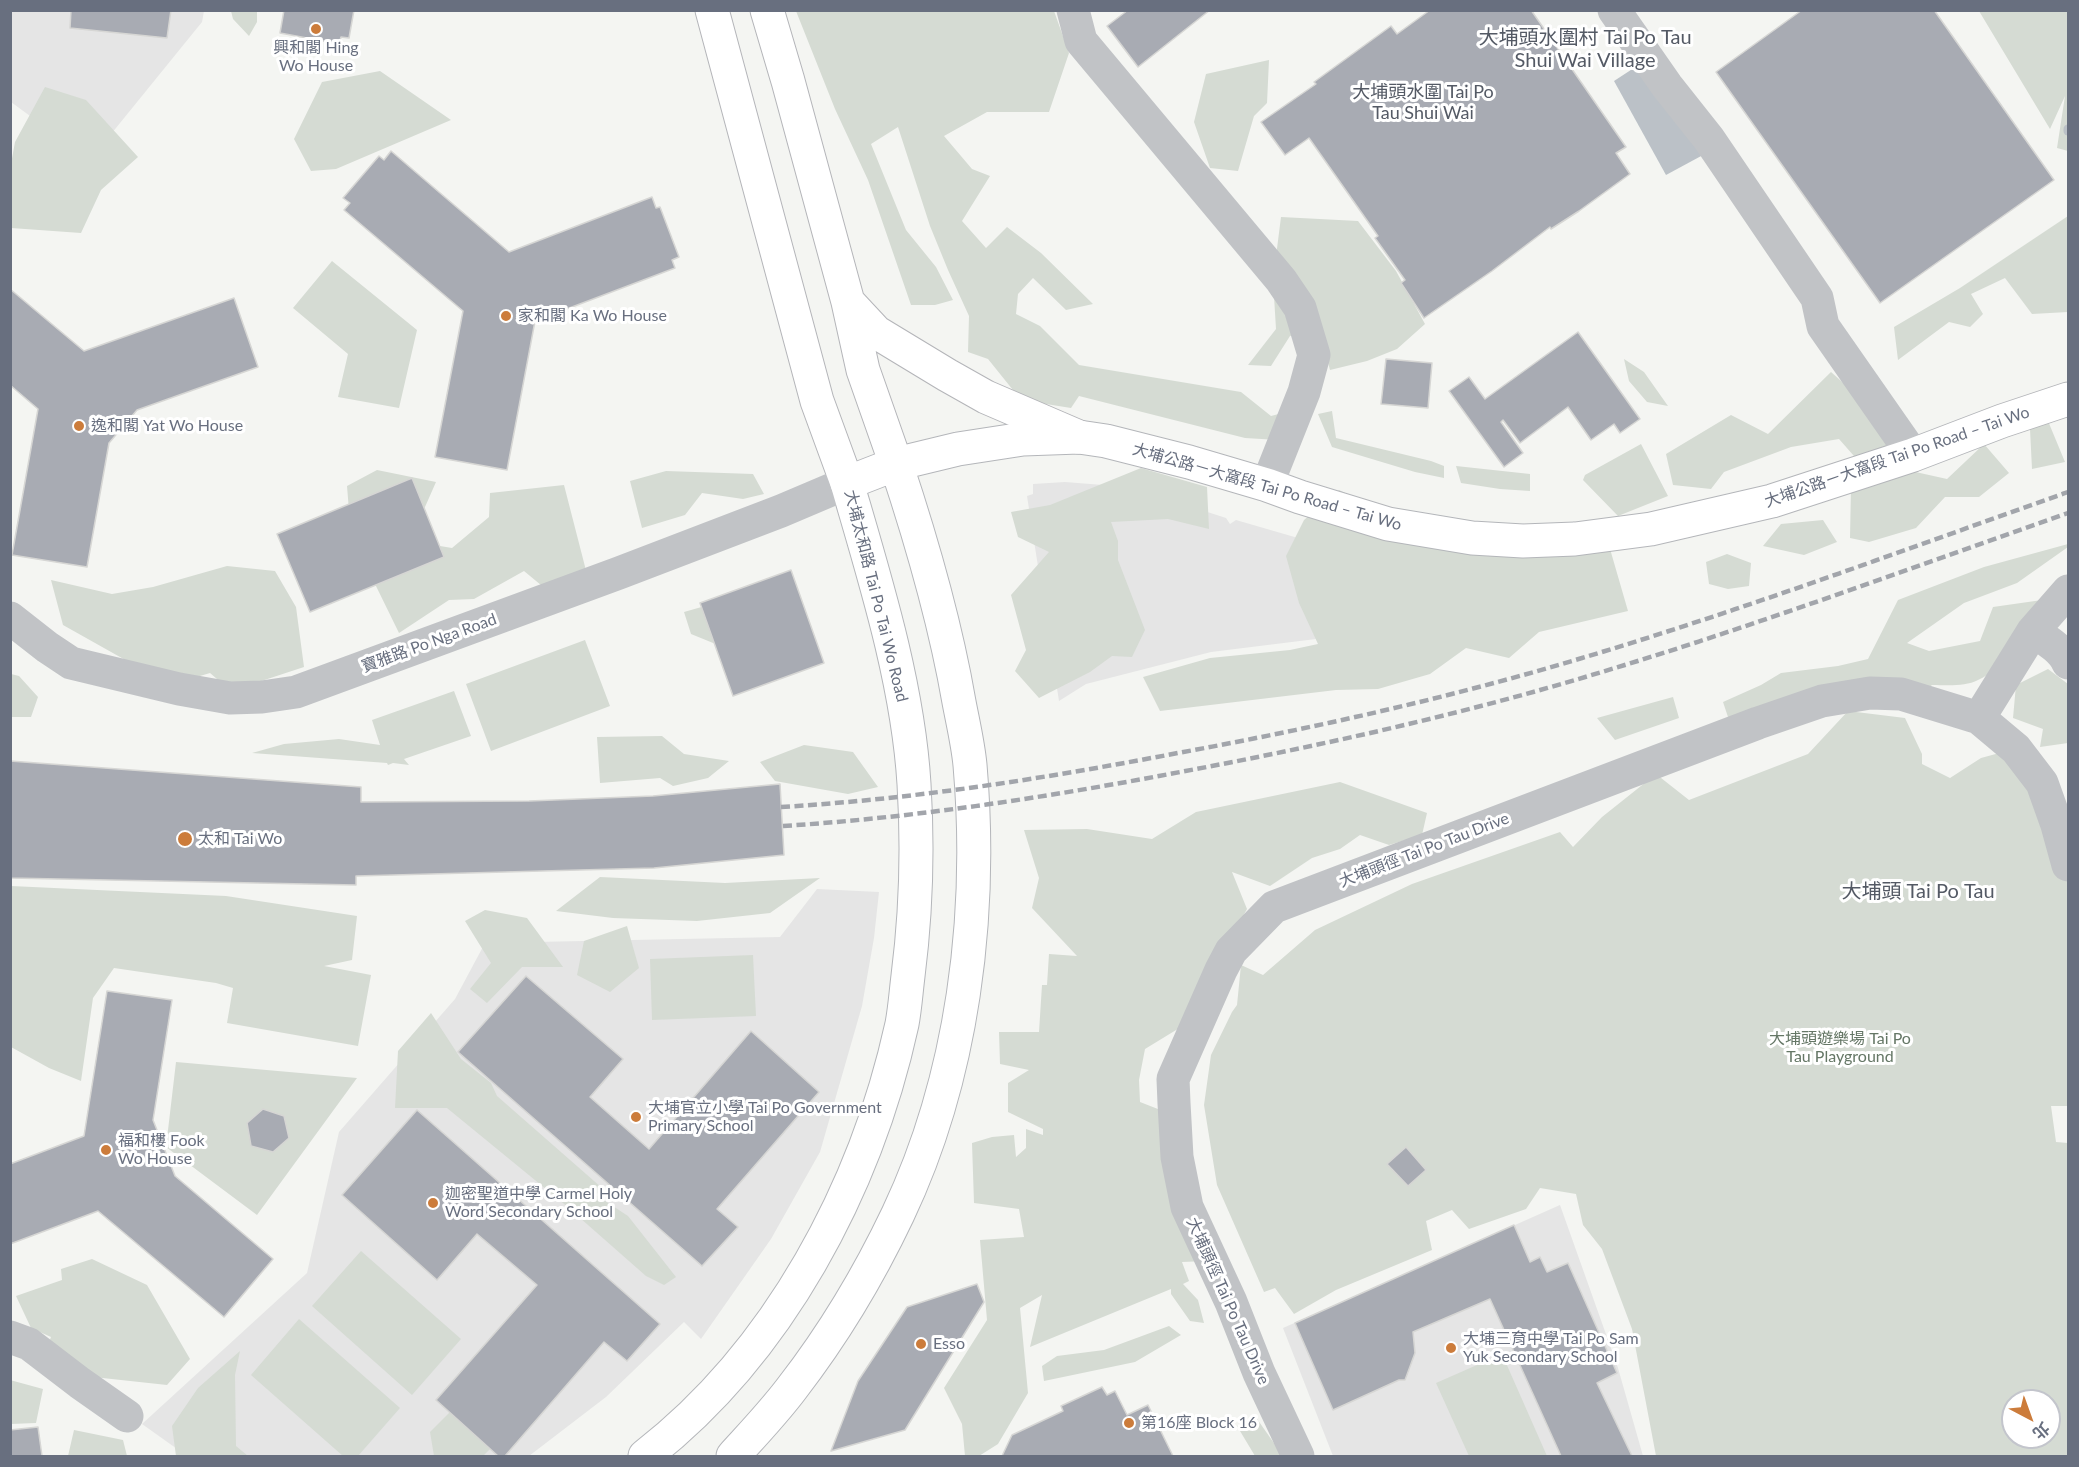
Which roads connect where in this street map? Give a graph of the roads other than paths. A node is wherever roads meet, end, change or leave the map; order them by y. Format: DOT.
graph roads {
  1 [pos="712,10"];
  2 [pos="767,10"];
  3 [pos="1073,10"];
  4 [pos="1614,10"];
  5 [pos="848,302"];
  6 [pos="2068,399"];
  7 [pos="1079,437"];
  8 [pos="1913,455"];
  9 [pos="896,464"];
  10 [pos="847,483"];
  11 [pos="1268,485"];
  12 [pos="2068,591"];
  13 [pos="10,618"];
  14 [pos="2033,631"];
  15 [pos="2068,663"];
  16 [pos="1979,718"];
  17 [pos="2068,865"];
  18 [pos="10,1337"];
  19 [pos="128,1416"];
  20 [pos="645,1456"];
  21 [pos="732,1456"];
  22 [pos="1298,1456"];
  1 -- 10 [label="main road, 大埔太和路 Tai Po Tai Wo Road"];
  2 -- 5 [label="main road"];
  3 -- 11 [label="street"];
  4 -- 8 [label="street"];
  5 -- 7 [label="main road"];
  5 -- 9 [label="main road"];
  6 -- 8 [label="main road, 大埔公路－大窩段 Tai Po Road – Tai Wo"];
  7 -- 9 [label="main road, 大埔公路－大窩段 Tai Po Road – Tai Wo"];
  7 -- 11 [label="main road, 大埔公路－大窩段 Tai Po Road – Tai Wo"];
  8 -- 11 [label="main road, 大埔公路－大窩段 Tai Po Road – Tai Wo"];
  9 -- 10 [label="main road, 大埔公路－大窩段 Tai Po Road – Tai Wo"];
  9 -- 21 [label="main road"];
  10 -- 13 [label="street, 寶雅路 Po Nga Road"];
  10 -- 20 [label="main road, 大埔太和路 Tai Po Tai Wo Road"];
  12 -- 14 [label="street"];
  14 -- 15 [label="street"];
  14 -- 16 [label="street"];
  16 -- 17 [label="street, 大埔頭徑 Tai Po Tau Drive"];
  16 -- 22 [label="street, 大埔頭徑 Tai Po Tau Drive"];
  18 -- 19 [label="street"];
}
